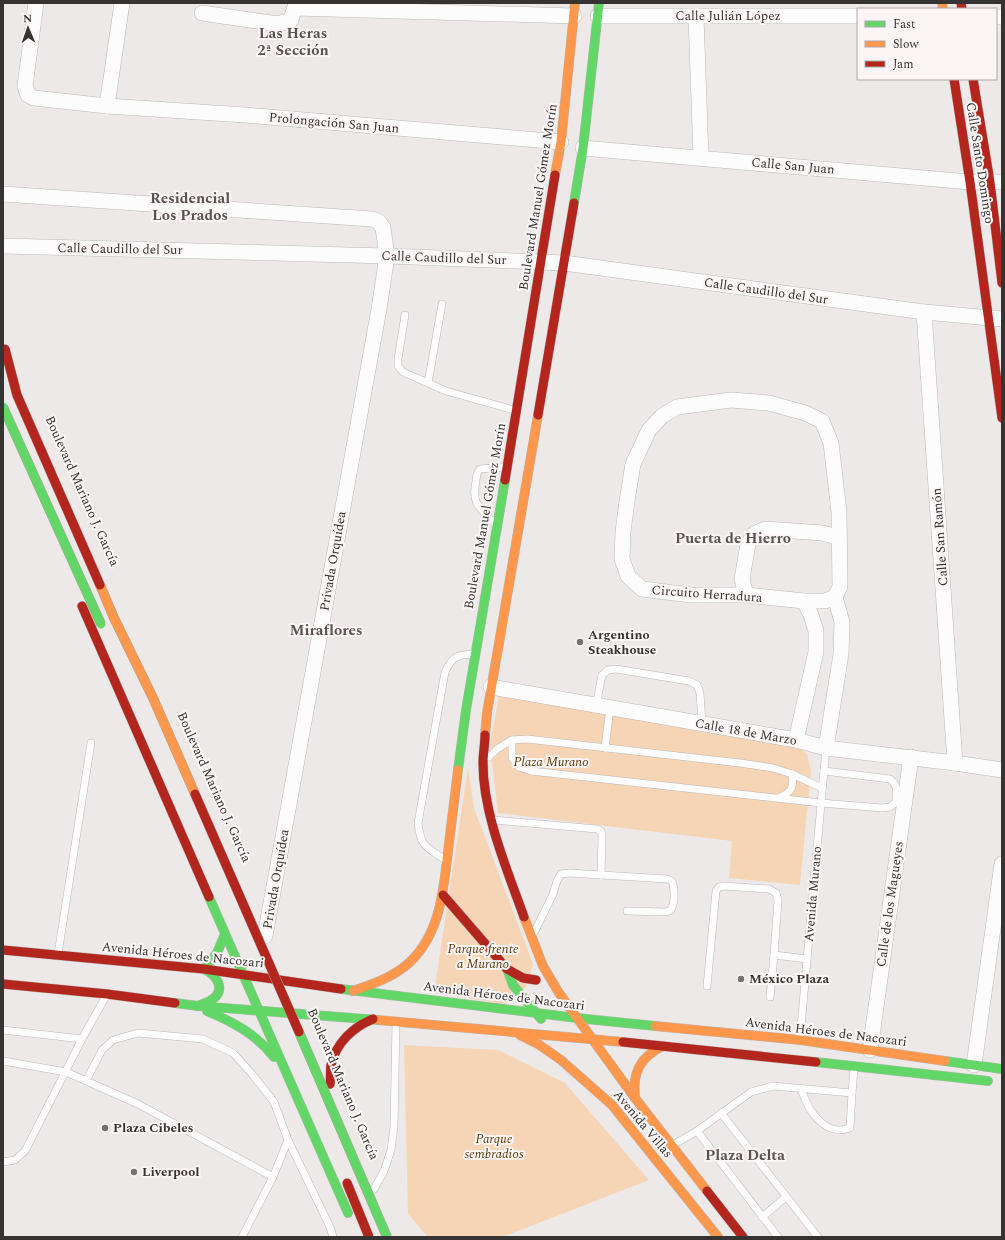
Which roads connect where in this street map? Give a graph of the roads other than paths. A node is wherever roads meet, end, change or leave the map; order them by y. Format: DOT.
graph roads {
  1 [pos="36,3"];
  2 [pos="122,3"];
  3 [pos="295,6"];
  4 [pos="599,9"];
  5 [pos="575,10"];
  6 [pos="202,13"];
  7 [pos="857,16"];
  8 [pos="696,17"];
  9 [pos="954,80"];
  10 [pos="973,80"];
  11 [pos="108,106"];
  12 [pos="561,142"];
  13 [pos="583,148"];
  14 [pos="701,158"];
  15 [pos="970,182"];
  16 [pos="996,182"];
  17 [pos="3,194"];
  18 [pos="3,246"];
  19 [pos="387,256"];
  20 [pos="542,262"];
  21 [pos="564,263"];
  22 [pos="1002,283"];
  23 [pos="442,304"];
  24 [pos="924,312"];
  25 [pos="405,315"];
  26 [pos="995,318"];
  27 [pos="428,383"];
  28 [pos="3,406"];
  29 [pos="516,410"];
  30 [pos="1002,418"];
  31 [pos="3,423"];
  32 [pos="506,467"];
  33 [pos="496,525"];
  34 [pos="838,538"];
  35 [pos="106,575"];
  36 [pos="746,595"];
  37 [pos="835,598"];
  38 [pos="804,601"];
  39 [pos="105,633"];
  40 [pos="132,633"];
  41 [pos="486,655"];
  42 [pos="491,687"];
  43 [pos="603,707"];
  44 [pos="702,724"];
  45 [pos="512,740"];
  46 [pos="796,740"];
  47 [pos="91,743"];
  48 [pos="605,748"];
  49 [pos="826,748"];
  50 [pos="911,757"];
  51 [pos="483,763"];
  52 [pos="955,763"];
  53 [pos="1002,770"];
  54 [pos="824,771"];
  55 [pos="792,774"];
  56 [pos="822,788"];
  57 [pos="203,794"];
  58 [pos="780,797"];
  59 [pos="190,800"];
  60 [pos="821,803"];
  61 [pos="491,820"];
  62 [pos="447,861"];
  63 [pos="1002,864"];
  64 [pos="601,875"];
  65 [pos="444,895"];
  66 [pos="627,911"];
  67 [pos="225,934"];
  68 [pos="265,936"];
  69 [pos="531,938"];
  70 [pos="3,950"];
  71 [pos="774,955"];
  72 [pos="58,956"];
  73 [pos="807,960"];
  74 [pos="543,966"];
  75 [pos="204,969"];
  76 [pos="256,969"];
  77 [pos="507,969"];
  78 [pos="244,974"];
  79 [pos="284,980"];
  80 [pos="536,980"];
  81 [pos="3,984"];
  82 [pos="708,986"];
  83 [pos="265,990"];
  84 [pos="353,991"];
  85 [pos="107,994"];
  86 [pos="770,997"];
  87 [pos="524,998"];
  88 [pos="271,1004"];
  89 [pos="198,1006"];
  90 [pos="511,1010"];
  91 [pos="259,1011"];
  92 [pos="299,1013"];
  93 [pos="536,1013"];
  94 [pos="277,1018"];
  95 [pos="577,1018"];
  96 [pos="373,1019"];
  97 [pos="396,1021"];
  98 [pos="490,1029"];
  99 [pos="3,1030"];
  100 [pos="512,1031"];
  101 [pos="554,1035"];
  102 [pos="82,1039"];
  103 [pos="592,1039"];
  104 [pos="800,1040"];
  105 [pos="663,1046"];
  106 [pos="564,1047"];
  107 [pos="870,1050"];
  108 [pos="574,1059"];
  109 [pos="3,1061"];
  110 [pos="974,1065"];
  111 [pos="855,1066"];
  112 [pos="1002,1069"];
  113 [pos="66,1072"];
  114 [pos="289,1080"];
  115 [pos="86,1081"];
  116 [pos="994,1082"];
  117 [pos="330,1084"];
  118 [pos="801,1089"];
  119 [pos="852,1093"];
  120 [pos="635,1098"];
  121 [pos="612,1105"];
  122 [pos="721,1113"];
  123 [pos="697,1130"];
  124 [pos="288,1140"];
  125 [pos="672,1147"];
  126 [pos="3,1162"];
  127 [pos="345,1176"];
  128 [pos="273,1177"];
  129 [pos="374,1189"];
  130 [pos="786,1196"];
  131 [pos="762,1217"];
  132 [pos="353,1223"];
  133 [pos="242,1237"];
  134 [pos="333,1237"];
  135 [pos="369,1237"];
  136 [pos="387,1237"];
  137 [pos="394,1237"];
  138 [pos="718,1237"];
  139 [pos="743,1237"];
  140 [pos="778,1237"];
  141 [pos="818,1237"];
  1 -- 11 [label="street, Prolongación San Juan"];
  2 -- 11 [label="street"];
  3 -- 5 [label="street"];
  3 -- 6 [label="street"];
  4 -- 8 [label="street, Calle Julián López"];
  4 -- 13 [label="main road, Boulevard Manuel Gómez Morín"];
  5 -- 12 [label="main road, Boulevard Manuel Gómez Morín"];
  7 -- 8 [label="street, Calle Julián López"];
  8 -- 14 [label="street"];
  9 -- 15 [label="main road, Calle Santo Domingo"];
  10 -- 16 [label="main road, Calle Santo Domingo"];
  11 -- 12 [label="street, Prolongación San Juan"];
  12 -- 20 [label="main road, Boulevard Manuel Gómez Morín"];
  13 -- 14 [label="street, Calle San Juan"];
  13 -- 21 [label="main road, Boulevard Manuel Gómez Morín"];
  14 -- 15 [label="street, Calle San Juan"];
  15 -- 16 [label="street, Calle San Juan"];
  15 -- 26 [label="main road, Calle Santo Domingo"];
  16 -- 22 [label="main road, Calle Santo Domingo"];
  17 -- 19 [label="street, Privada Orquídea"];
  18 -- 19 [label="street, Calle Caudillo del Sur"];
  19 -- 20 [label="street, Calle Caudillo del Sur"];
  19 -- 68 [label="street, Privada Orquídea"];
  20 -- 21 [label="street, Calle Caudillo del Sur"];
  20 -- 29 [label="main road, Boulevard Manuel Gómez Morín"];
  21 -- 24 [label="street, Calle Caudillo del Sur"];
  21 -- 41 [label="main road, Boulevard Manuel Gómez Morín"];
  23 -- 27 [label="lane"];
  24 -- 26 [label="street, Calle Caudillo del Sur"];
  24 -- 52 [label="street, Calle San Ramón"];
  25 -- 27 [label="lane"];
  26 -- 30 [label="main road, Calle Santo Domingo"];
  27 -- 29 [label="lane"];
  28 -- 39 [label="main road, bridge"];
  29 -- 32 [label="main road, Boulevard Manuel Gómez Morín"];
  31 -- 67 [label="main road"];
  32 -- 33 [label="main road, Boulevard Manuel Gómez Morín"];
  32 -- 33 [label="lane"];
  33 -- 41 [label="main road, Boulevard Manuel Gómez Morín"];
  34 -- 36 [label="street"];
  34 -- 36 [label="street, Circuito Herradura"];
  34 -- 37 [label="street, Circuito Herradura"];
  35 -- 136 [label="main road, Boulevard Mariano J. García, bridge"];
  36 -- 38 [label="street, Circuito Herradura"];
  37 -- 38 [label="street, Circuito Herradura"];
  37 -- 49 [label="street"];
  38 -- 46 [label="street"];
  40 -- 57 [label="main road, Boulevard Mariano J. García"];
  41 -- 42 [label="main road, Boulevard Manuel Gómez Morín"];
  41 -- 62 [label="main road, Boulevard Manuel Gómez Morín"];
  41 -- 62 [label="lane"];
  42 -- 43 [label="street, Calle 18 de Marzo"];
  42 -- 51 [label="main road, Boulevard Manuel Gómez Morín"];
  43 -- 44 [label="street, Calle 18 de Marzo"];
  43 -- 44 [label="lane"];
  43 -- 48 [label="lane"];
  44 -- 46 [label="street, Calle 18 de Marzo"];
  45 -- 48 [label="lane"];
  45 -- 51 [label="lane"];
  45 -- 58 [label="lane"];
  46 -- 49 [label="street, Calle 18 de Marzo"];
  47 -- 72 [label="lane"];
  48 -- 55 [label="lane"];
  49 -- 50 [label="street, Calle 18 de Marzo"];
  49 -- 54 [label="lane, Avenida Murano"];
  50 -- 52 [label="street, Calle 18 de Marzo"];
  50 -- 107 [label="street, Calle de los Magueyes"];
  51 -- 61 [label="main road, Boulevard Manuel Gómez Morín"];
  52 -- 53 [label="street, Calle 18 de Marzo"];
  54 -- 56 [label="lane, Avenida Murano"];
  54 -- 60 [label="lane"];
  55 -- 56 [label="lane"];
  55 -- 58 [label="lane"];
  56 -- 60 [label="lane, Avenida Murano"];
  57 -- 59 [label="main road"];
  57 -- 68 [label="main road, Boulevard Mariano J. García"];
  58 -- 60 [label="lane"];
  60 -- 73 [label="lane, Avenida Murano"];
  61 -- 64 [label="lane"];
  61 -- 69 [label="main road, Boulevard Manuel Gómez Morín"];
  62 -- 65 [label="main road, Boulevard Manuel Gómez Morín"];
  63 -- 110 [label="street"];
  64 -- 66 [label="lane"];
  64 -- 69 [label="lane"];
  65 -- 77 [label="main road"];
  65 -- 84 [label="main road, Boulevard Manuel Gómez Morín"];
  67 -- 75 [label="main road"];
  67 -- 78 [label="main road"];
  68 -- 79 [label="main road, Boulevard Mariano J. García"];
  69 -- 74 [label="main road, Boulevard Manuel Gómez Morín"];
  70 -- 72 [label="main road, Avenida Héroes de Nacozari"];
  71 -- 73 [label="lane"];
  71 -- 82 [label="lane"];
  71 -- 86 [label="lane"];
  72 -- 75 [label="main road, Avenida Héroes de Nacozari"];
  73 -- 104 [label="lane, Avenida Murano"];
  74 -- 80 [label="main road"];
  74 -- 95 [label="main road, Boulevard Manuel Gómez Morín"];
  75 -- 78 [label="main road, Avenida Héroes de Nacozari"];
  75 -- 89 [label="main road"];
  76 -- 83 [label="main road"];
  77 -- 80 [label="main road"];
  77 -- 87 [label="main road"];
  78 -- 79 [label="main road, Avenida Héroes de Nacozari"];
  78 -- 91 [label="main road"];
  79 -- 84 [label="main road, Avenida Héroes de Nacozari"];
  79 -- 92 [label="main road, Boulevard Mariano J. García"];
  80 -- 87 [label="main road"];
  81 -- 85 [label="main road"];
  84 -- 90 [label="main road, Avenida Héroes de Nacozari"];
  85 -- 89 [label="main road"];
  85 -- 102 [label="lane"];
  87 -- 90 [label="main road"];
  87 -- 93 [label="main road"];
  88 -- 94 [label="main road"];
  89 -- 91 [label="main road"];
  89 -- 114 [label="main road"];
  90 -- 93 [label="main road, Avenida Héroes de Nacozari"];
  90 -- 98 [label="main road"];
  91 -- 92 [label="main road"];
  91 -- 114 [label="main road"];
  92 -- 96 [label="main road"];
  92 -- 117 [label="main road, Boulevard Mariano J. García"];
  93 -- 95 [label="main road, Avenida Héroes de Nacozari"];
  93 -- 101 [label="main road"];
  95 -- 103 [label="main road, Avenida Villas"];
  95 -- 104 [label="main road, Avenida Héroes de Nacozari"];
  96 -- 97 [label="main road"];
  96 -- 117 [label="main road"];
  97 -- 98 [label="main road"];
  97 -- 129 [label="lane"];
  98 -- 100 [label="main road"];
  99 -- 102 [label="lane"];
  100 -- 101 [label="main road"];
  100 -- 121 [label="main road, Avenida Villas"];
  101 -- 103 [label="main road"];
  101 -- 106 [label="main road"];
  102 -- 113 [label="lane"];
  103 -- 105 [label="main road"];
  103 -- 120 [label="main road, Avenida Villas"];
  104 -- 107 [label="main road, Avenida Héroes de Nacozari"];
  105 -- 111 [label="main road"];
  105 -- 120 [label="main road"];
  107 -- 110 [label="main road, Avenida Héroes de Nacozari"];
  108 -- 121 [label="main road"];
  109 -- 113 [label="lane"];
  110 -- 112 [label="main road, Avenida Héroes de Nacozari"];
  111 -- 116 [label="main road"];
  111 -- 119 [label="lane"];
  113 -- 115 [label="lane"];
  113 -- 126 [label="lane"];
  114 -- 132 [label="main road"];
  115 -- 124 [label="lane"];
  115 -- 128 [label="lane"];
  117 -- 129 [label="main road, Boulevard Mariano J. García"];
  118 -- 119 [label="lane"];
  118 -- 119 [label="lane"];
  118 -- 122 [label="lane"];
  120 -- 125 [label="main road, Avenida Villas"];
  121 -- 138 [label="main road, Avenida Villas"];
  122 -- 123 [label="lane"];
  122 -- 130 [label="lane"];
  123 -- 125 [label="lane"];
  123 -- 131 [label="lane"];
  124 -- 128 [label="lane"];
  124 -- 134 [label="lane"];
  125 -- 139 [label="main road, Avenida Villas"];
  127 -- 135 [label="main road, bridge"];
  128 -- 133 [label="lane"];
  129 -- 137 [label="main road, Boulevard Mariano J. García"];
  130 -- 131 [label="lane"];
  130 -- 141 [label="lane"];
  131 -- 140 [label="lane"];
}
